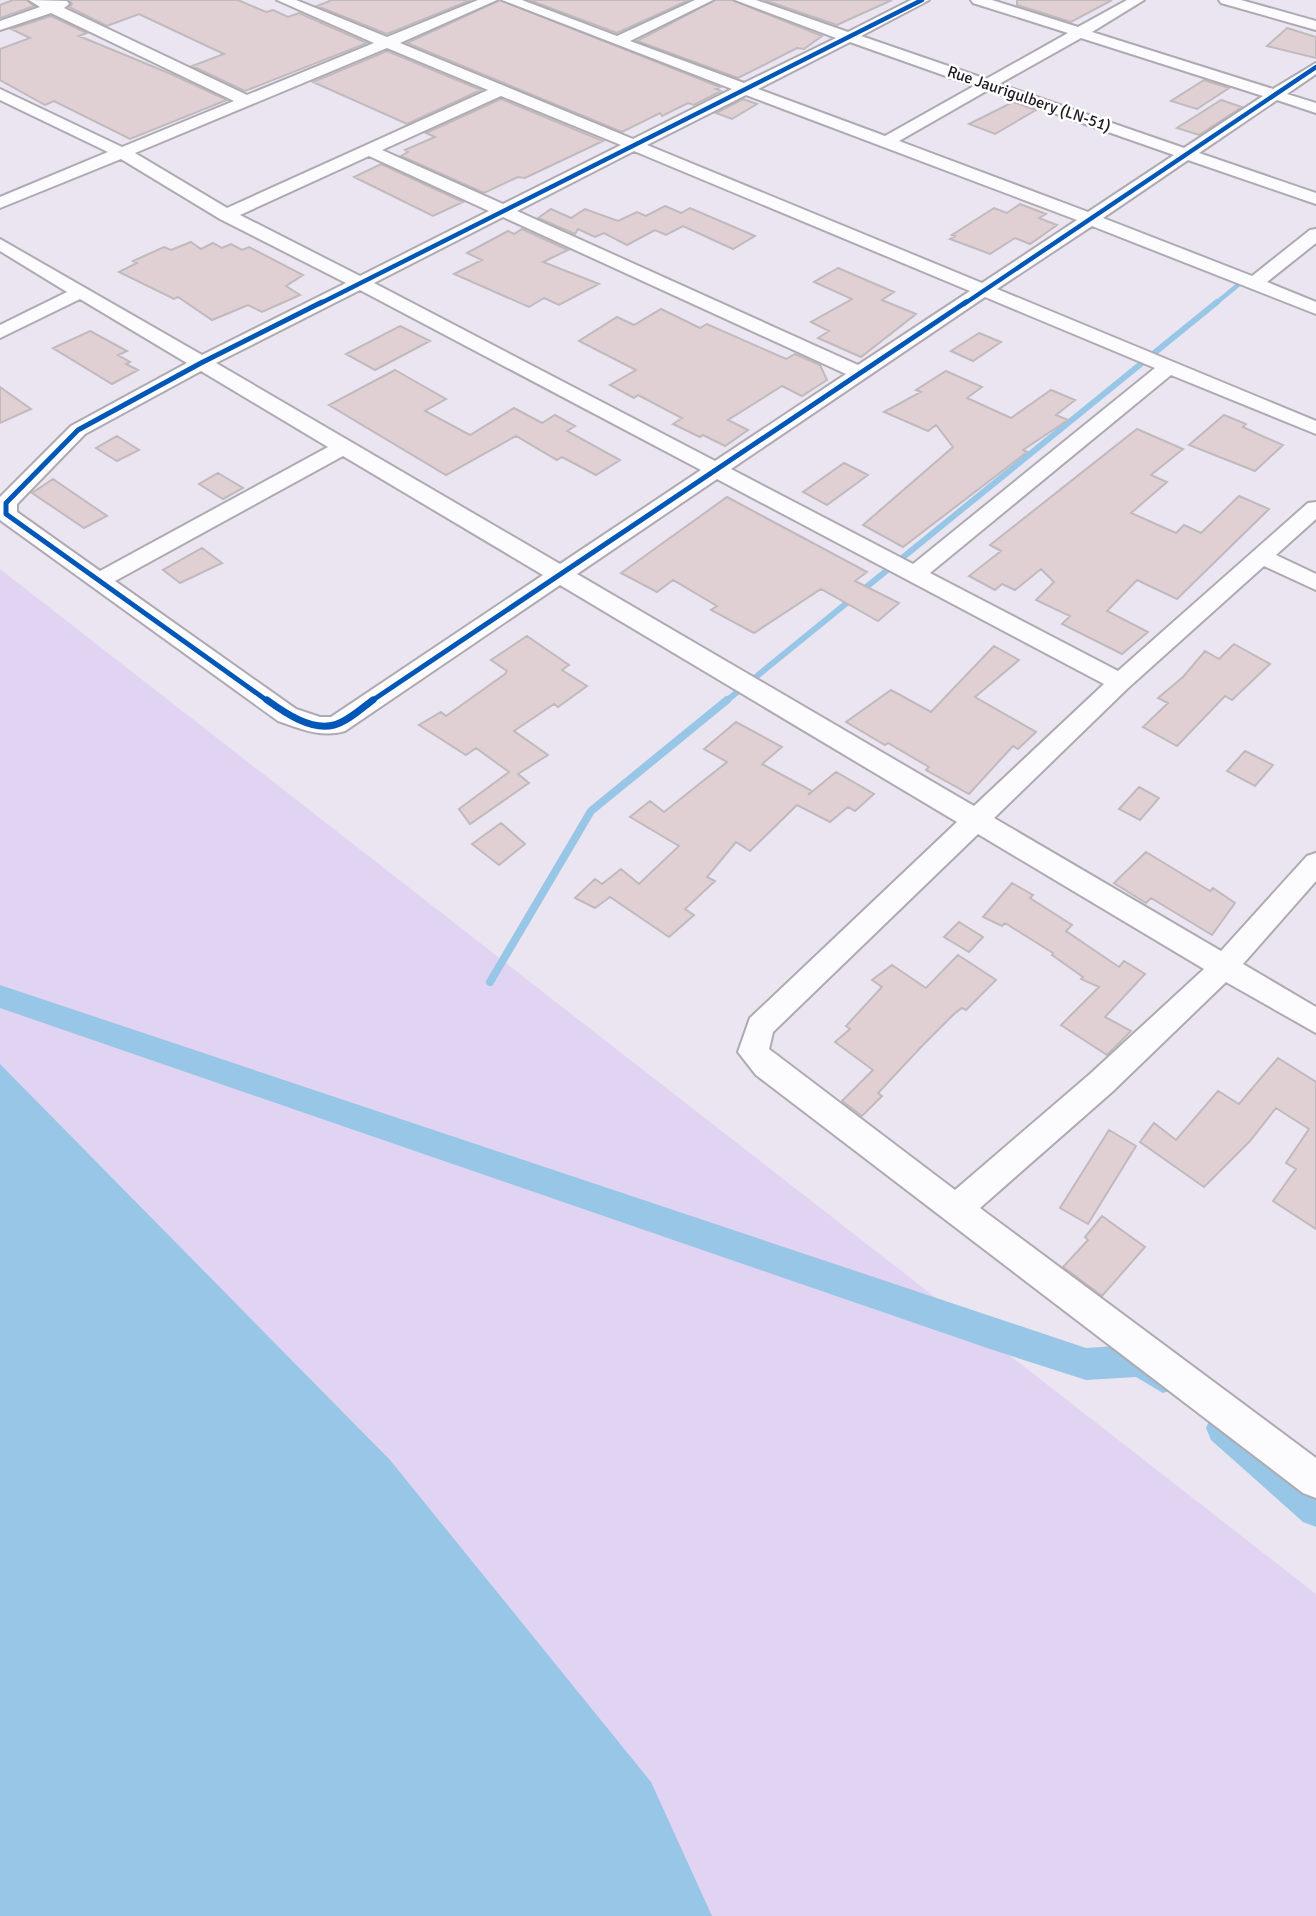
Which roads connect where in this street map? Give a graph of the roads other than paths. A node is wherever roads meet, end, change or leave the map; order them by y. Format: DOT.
graph roads {
  1 [pos="36,0"];
  2 [pos="74,0"];
  3 [pos="284,0"];
  4 [pos="491,0"];
  5 [pos="509,0"];
  6 [pos="706,0"];
  7 [pos="742,0"];
  8 [pos="922,0"];
  9 [pos="978,0"];
  10 [pos="1138,0"];
  11 [pos="1226,0"];
  12 [pos="52,8"];
  13 [pos="0,26"];
  14 [pos="1316,26"];
  15 [pos="1079,32"];
  16 [pos="849,37"];
  17 [pos="617,41"];
  18 [pos="387,43"];
  19 [pos="1316,67"];
  20 [pos="986,85"];
  21 [pos="745,89"];
  22 [pos="501,90"];
  23 [pos="0,94"];
  24 [pos="1275,95"];
  25 [pos="247,101"];
  26 [pos="1316,108"];
  27 [pos="886,142"];
  28 [pos="634,145"];
  29 [pos="369,150"];
  30 [pos="123,153"];
  31 [pos="1187,154"];
  32 [pos="1316,199"];
  33 [pos="0,203"];
  34 [pos="503,211"];
  35 [pos="226,215"];
  36 [pos="1090,219"];
  37 [pos="1316,234"];
  38 [pos="0,244"];
  39 [pos="360,283"];
  40 [pos="1253,284"];
  41 [pos="984,290"];
  42 [pos="81,292"];
  43 [pos="1316,308"];
  44 [pos="0,332"];
  45 [pos="201,363"];
  46 [pos="1169,367"];
  47 [pos="860,373"];
  48 [pos="1316,428"];
  49 [pos="344,447"];
  50 [pos="716,471"];
  51 [pos="1316,509"];
  52 [pos="1261,556"];
  53 [pos="915,574"];
  54 [pos="561,575"];
  55 [pos="100,580"];
  56 [pos="1316,583"];
  57 [pos="1120,682"];
  58 [pos="977,820"];
  59 [pos="1316,863"];
  60 [pos="1225,966"];
  61 [pos="1316,1020"];
  62 [pos="956,1209"];
  63 [pos="1316,1480"];
  1 -- 12 [label="street"];
  2 -- 12 [label="street"];
  3 -- 18 [label="street"];
  4 -- 18 [label="street"];
  5 -- 17 [label="street"];
  6 -- 17 [label="street"];
  7 -- 16 [label="street, Rue Jaurigulbery (LN-51)"];
  8 -- 16 [label="street"];
  9 -- 15 [label="street"];
  10 -- 15 [label="street"];
  11 -- 14 [label="street"];
  12 -- 13 [label="street"];
  12 -- 25 [label="street"];
  15 -- 20 [label="street"];
  15 -- 24 [label="street"];
  16 -- 20 [label="street, Rue Jaurigulbery (LN-51)"];
  16 -- 21 [label="street"];
  17 -- 21 [label="street"];
  18 -- 22 [label="street"];
  18 -- 25 [label="street"];
  19 -- 24 [label="street"];
  20 -- 27 [label="street"];
  20 -- 31 [label="street, Rue Jaurigulbery (LN-51)"];
  21 -- 27 [label="street"];
  21 -- 28 [label="street"];
  22 -- 28 [label="street"];
  22 -- 29 [label="street"];
  23 -- 30 [label="street"];
  24 -- 26 [label="street"];
  24 -- 31 [label="street"];
  25 -- 30 [label="street"];
  27 -- 36 [label="street"];
  28 -- 34 [label="street"];
  28 -- 41 [label="street"];
  29 -- 34 [label="street"];
  29 -- 35 [label="street"];
  30 -- 33 [label="street"];
  30 -- 35 [label="street"];
  31 -- 32 [label="street, Rue Jaurigulbery (LN-51)"];
  31 -- 36 [label="street"];
  34 -- 39 [label="street"];
  34 -- 47 [label="street"];
  35 -- 39 [label="street"];
  36 -- 40 [label="street"];
  36 -- 41 [label="street"];
  37 -- 40 [label="street"];
  38 -- 42 [label="street"];
  39 -- 45 [label="street"];
  39 -- 50 [label="street"];
  40 -- 43 [label="street"];
  41 -- 46 [label="street"];
  41 -- 47 [label="street"];
  42 -- 44 [label="street"];
  42 -- 45 [label="street"];
  45 -- 49 [label="street"];
  45 -- 55 [label="street"];
  46 -- 48 [label="street"];
  46 -- 53 [label="street"];
  47 -- 50 [label="street"];
  49 -- 54 [label="street"];
  49 -- 55 [label="street"];
  50 -- 53 [label="street"];
  50 -- 54 [label="street"];
  51 -- 52 [label="street"];
  52 -- 56 [label="street"];
  52 -- 57 [label="street"];
  53 -- 57 [label="street"];
  54 -- 55 [label="street"];
  54 -- 58 [label="street"];
  57 -- 58 [label="street"];
  58 -- 60 [label="street"];
  58 -- 62 [label="street"];
  59 -- 60 [label="street"];
  60 -- 61 [label="street"];
  60 -- 62 [label="street"];
  62 -- 63 [label="street"];
}
